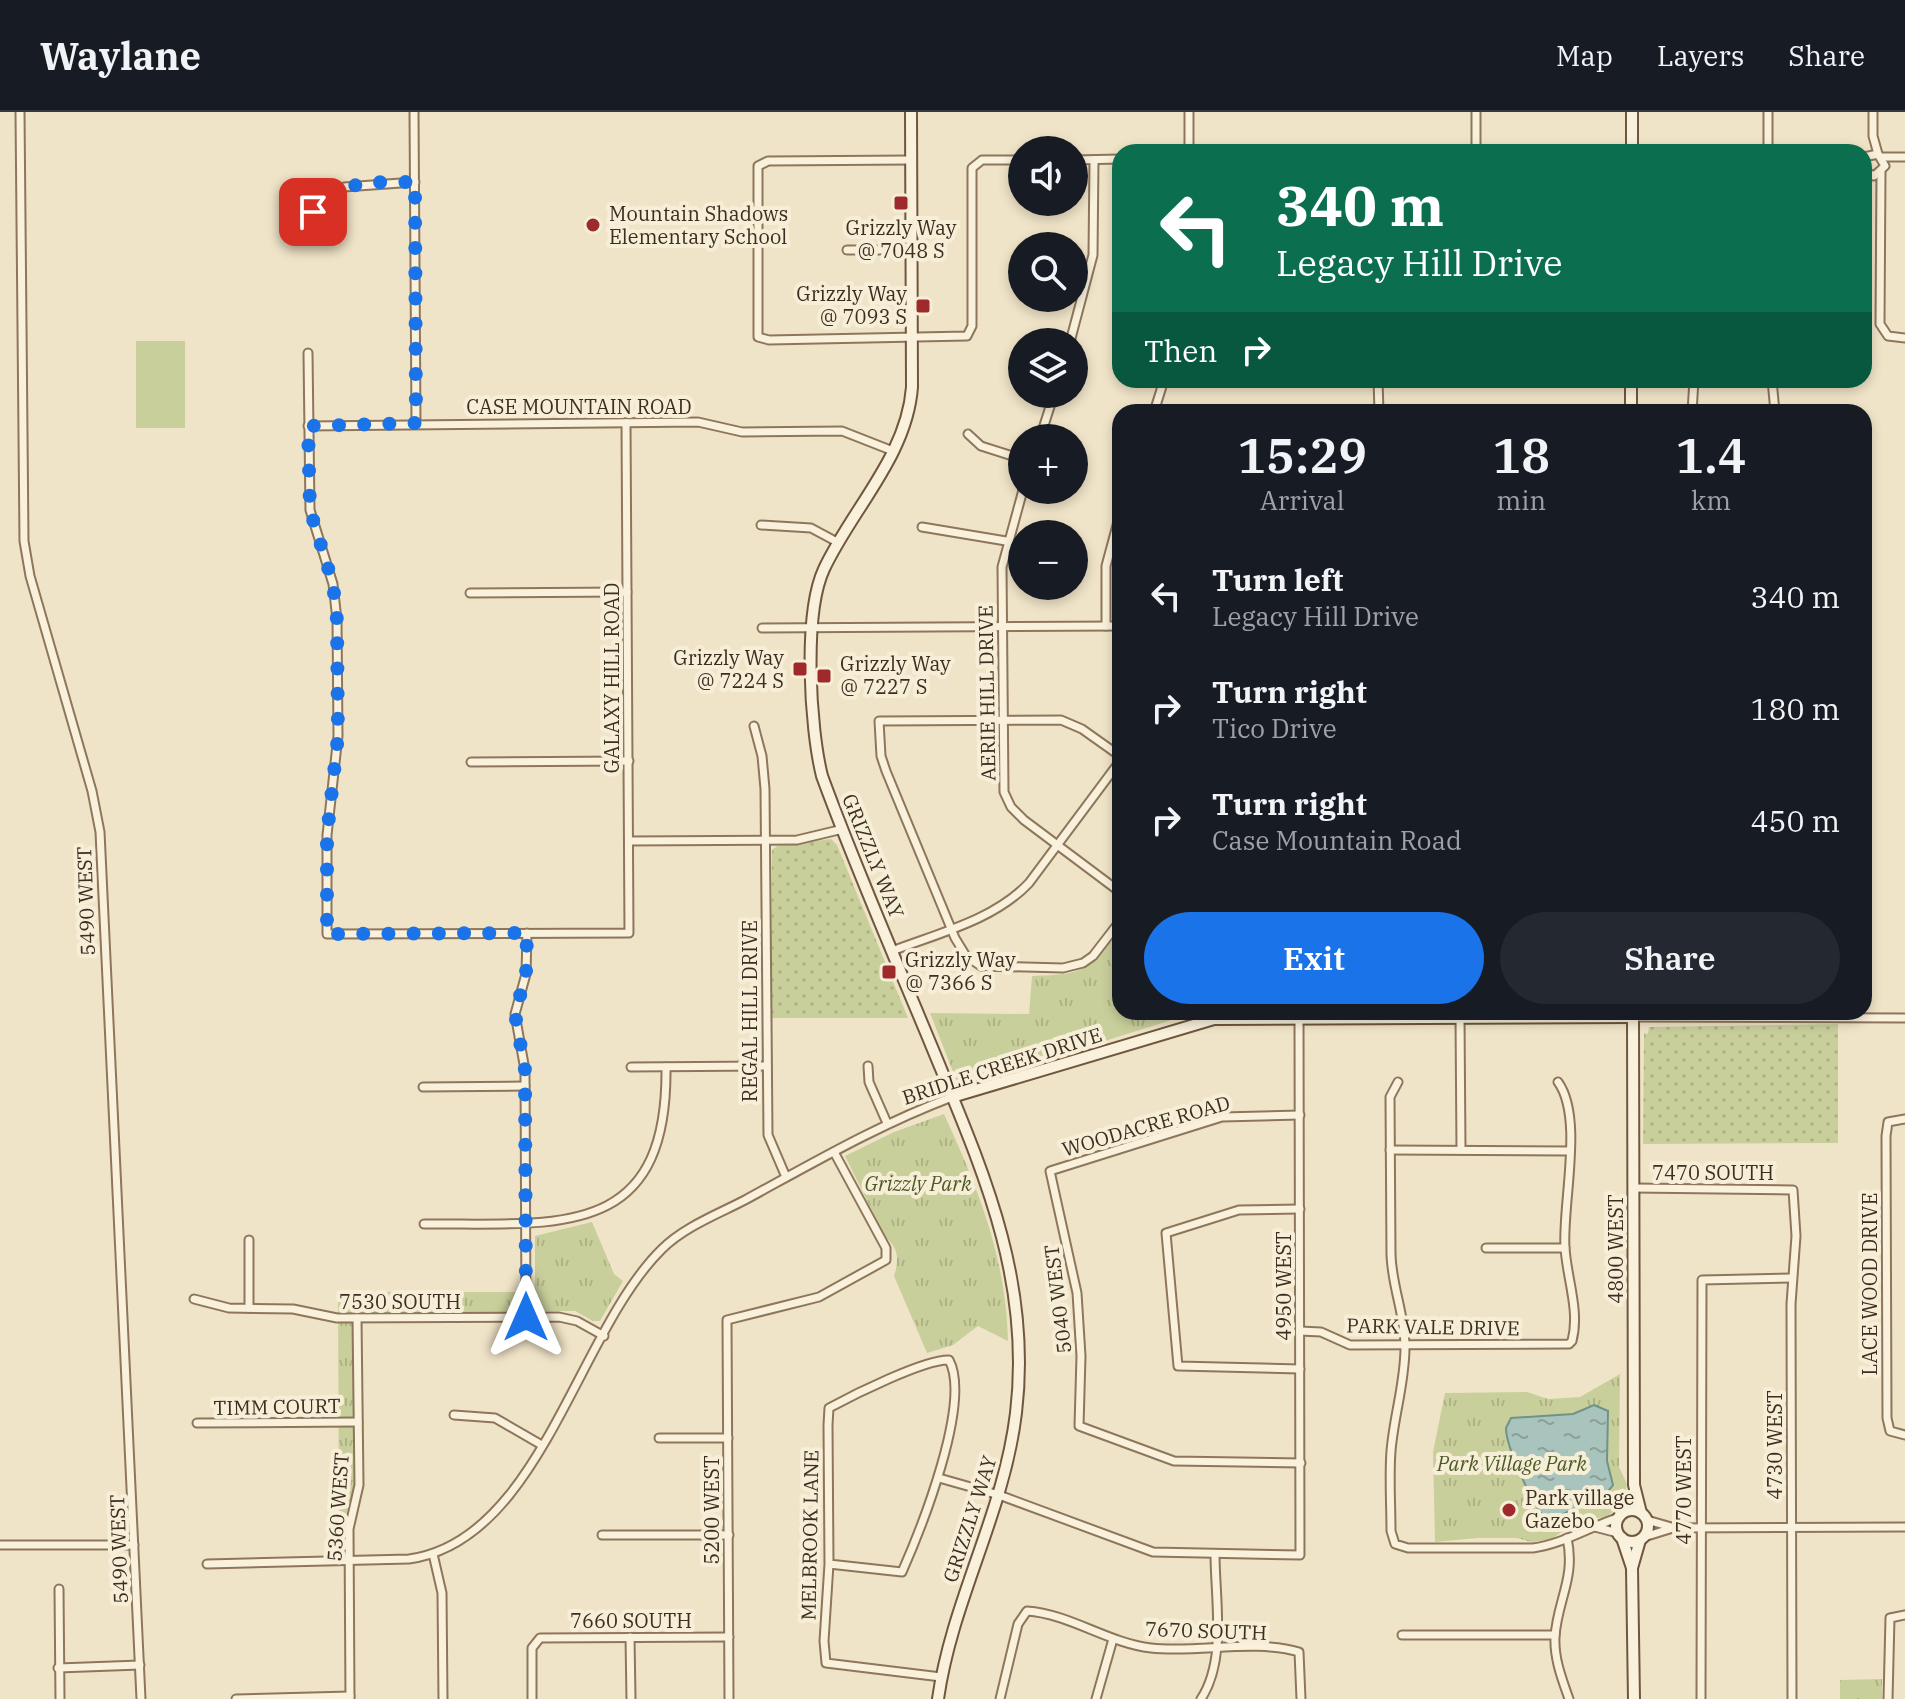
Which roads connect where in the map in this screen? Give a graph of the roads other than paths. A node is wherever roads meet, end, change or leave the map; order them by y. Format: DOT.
graph roads {
  1 [pos="20,112"];
  2 [pos="414,112"];
  3 [pos="911,112"];
  4 [pos="1189,112"];
  5 [pos="1476,112"];
  6 [pos="1632,112"];
  7 [pos="1768,112"];
  8 [pos="1873,112"];
  9 [pos="1873,136"];
  10 [pos="1189,144"];
  11 [pos="1476,144"];
  12 [pos="1632,144"];
  13 [pos="1768,144"];
  14 [pos="1870,144"];
  15 [pos="1880,155"];
  16 [pos="1872,156"];
  17 [pos="1902,157"];
  18 [pos="1112,159"];
  19 [pos="911,160"];
  20 [pos="1088,160"];
  21 [pos="1094,160"];
  22 [pos="1008,161"];
  23 [pos="1883,169"];
  24 [pos="1872,172"];
  25 [pos="1872,181"];
  26 [pos="415,182"];
  27 [pos="1879,193"];
  28 [pos="299,226"];
  29 [pos="847,250"];
  30 [pos="911,250"];
  31 [pos="1074,328"];
  32 [pos="1905,338"];
  33 [pos="911,339"];
  34 [pos="308,353"];
  35 [pos="416,423"];
  36 [pos="626,423"];
  37 [pos="308,426"];
  38 [pos="968,434"];
  39 [pos="893,451"];
  40 [pos="1008,455"];
  41 [pos="1018,504"];
  42 [pos="761,525"];
  43 [pos="922,527"];
  44 [pos="1112,540"];
  45 [pos="1006,541"];
  46 [pos="839,543"];
  47 [pos="627,592"];
  48 [pos="470,593"];
  49 [pos="1106,626"];
  50 [pos="1112,626"];
  51 [pos="1002,627"];
  52 [pos="762,628"];
  53 [pos="813,628"];
  54 [pos="1003,721"];
  55 [pos="754,726"];
  56 [pos="1112,753"];
  57 [pos="629,761"];
  58 [pos="471,762"];
  59 [pos="1112,770"];
  60 [pos="843,829"];
  61 [pos="765,840"];
  62 [pos="629,841"];
  63 [pos="1058,845"];
  64 [pos="1112,886"];
  65 [pos="951,928"];
  66 [pos="1112,931"];
  67 [pos="527,933"];
  68 [pos="892,951"];
  69 [pos="1872,1018"];
  70 [pos="1905,1018"];
  71 [pos="1211,1020"];
  72 [pos="1299,1020"];
  73 [pos="1460,1020"];
  74 [pos="1633,1020"];
  75 [pos="767,1066"];
  76 [pos="868,1066"];
  77 [pos="631,1067"];
  78 [pos="666,1067"];
  79 [pos="1398,1082"];
  80 [pos="1558,1082"];
  81 [pos="525,1086"];
  82 [pos="423,1087"];
  83 [pos="952,1097"];
  84 [pos="1300,1115"];
  85 [pos="1905,1119"];
  86 [pos="887,1123"];
  87 [pos="1390,1150"];
  88 [pos="1461,1150"];
  89 [pos="1570,1151"];
  90 [pos="834,1152"];
  91 [pos="1050,1171"];
  92 [pos="786,1177"];
  93 [pos="1634,1188"];
  94 [pos="1793,1190"];
  95 [pos="1300,1209"];
  96 [pos="526,1223"];
  97 [pos="424,1224"];
  98 [pos="249,1240"];
  99 [pos="1486,1248"];
  100 [pos="1565,1248"];
  101 [pos="1792,1278"];
  102 [pos="194,1299"];
  103 [pos="249,1308"];
  104 [pos="526,1317"];
  105 [pos="357,1318"];
  106 [pos="1300,1331"];
  107 [pos="604,1336"];
  108 [pos="1405,1345"];
  109 [pos="1300,1369"];
  110 [pos="454,1415"];
  111 [pos="358,1422"];
  112 [pos="197,1423"];
  113 [pos="1905,1435"];
  114 [pos="659,1438"];
  115 [pos="728,1438"];
  116 [pos="540,1444"];
  117 [pos="1301,1463"];
  118 [pos="939,1478"];
  119 [pos="1634,1485"];
  120 [pos="999,1495"];
  121 [pos="1622,1515"];
  122 [pos="1644,1516"];
  123 [pos="1591,1526"];
  124 [pos="1701,1527"];
  125 [pos="1792,1527"];
  126 [pos="1905,1527"];
  127 [pos="1675,1528"];
  128 [pos="602,1535"];
  129 [pos="729,1535"];
  130 [pos="1620,1535"];
  131 [pos="1567,1538"];
  132 [pos="1642,1539"];
  133 [pos="0,1545"];
  134 [pos="134,1545"];
  135 [pos="433,1554"];
  136 [pos="1215,1554"];
  137 [pos="349,1561"];
  138 [pos="207,1564"];
  139 [pos="829,1564"];
  140 [pos="1632,1568"];
  141 [pos="59,1589"];
  142 [pos="1905,1615"];
  143 [pos="1402,1635"];
  144 [pos="1555,1635"];
  145 [pos="630,1637"];
  146 [pos="729,1637"];
  147 [pos="1113,1639"];
  148 [pos="1216,1649"];
  149 [pos="140,1665"];
  150 [pos="58,1668"];
  151 [pos="941,1677"];
  152 [pos="350,1697"];
  153 [pos="60,1699"];
  154 [pos="141,1699"];
  155 [pos="236,1699"];
  156 [pos="443,1699"];
  157 [pos="532,1699"];
  158 [pos="631,1699"];
  159 [pos="729,1699"];
  160 [pos="938,1699"];
  161 [pos="1000,1699"];
  162 [pos="1096,1699"];
  163 [pos="1201,1699"];
  164 [pos="1301,1699"];
  165 [pos="1569,1699"];
  166 [pos="1634,1699"];
  167 [pos="1701,1699"];
  168 [pos="1792,1699"];
  169 [pos="1888,1699"];
  1 -- 134 [label="street, 5490 WEST"];
  2 -- 26 [label="street"];
  3 -- 19 [label="street, GRIZZLY WAY"];
  4 -- 10 [label="street"];
  5 -- 11 [label="street"];
  6 -- 12 [label="street"];
  7 -- 13 [label="street"];
  8 -- 9 [label="street"];
  9 -- 14 [label="street"];
  9 -- 15 [label="street"];
  15 -- 16 [label="street"];
  15 -- 17 [label="street"];
  15 -- 23 [label="street"];
  17 -- 23 [label="street"];
  18 -- 21 [label="street"];
  19 -- 30 [label="street, GRIZZLY WAY"];
  19 -- 33 [label="street"];
  20 -- 21 [label="street"];
  21 -- 31 [label="street"];
  22 -- 33 [label="street"];
  23 -- 24 [label="street"];
  23 -- 27 [label="street"];
  25 -- 27 [label="street"];
  26 -- 28 [label="street"];
  26 -- 35 [label="street"];
  27 -- 32 [label="street"];
  29 -- 30 [label="street"];
  30 -- 33 [label="street, GRIZZLY WAY"];
  33 -- 39 [label="street, GRIZZLY WAY"];
  34 -- 37 [label="street"];
  35 -- 36 [label="street, CASE MOUNTAIN ROAD"];
  35 -- 37 [label="street, CASE MOUNTAIN ROAD"];
  36 -- 39 [label="street, CASE MOUNTAIN ROAD"];
  36 -- 47 [label="street, GALAXY HILL ROAD"];
  37 -- 67 [label="street"];
  38 -- 40 [label="street"];
  39 -- 46 [label="street, GRIZZLY WAY"];
  41 -- 45 [label="street, AERIE HILL DRIVE"];
  42 -- 46 [label="street"];
  43 -- 45 [label="street"];
  44 -- 49 [label="street"];
  45 -- 51 [label="street, AERIE HILL DRIVE"];
  46 -- 53 [label="street, GRIZZLY WAY"];
  47 -- 48 [label="street"];
  47 -- 57 [label="street, GALAXY HILL ROAD"];
  49 -- 50 [label="street"];
  49 -- 51 [label="street"];
  51 -- 53 [label="street"];
  51 -- 54 [label="street, AERIE HILL DRIVE"];
  52 -- 53 [label="street"];
  53 -- 60 [label="street, GRIZZLY WAY"];
  54 -- 56 [label="street"];
  54 -- 63 [label="street, AERIE HILL DRIVE"];
  54 -- 65 [label="street"];
  55 -- 61 [label="street, REGAL HILL DRIVE"];
  57 -- 58 [label="street"];
  57 -- 62 [label="street, GALAXY HILL ROAD"];
  59 -- 63 [label="street"];
  60 -- 61 [label="street"];
  60 -- 68 [label="street, GRIZZLY WAY"];
  61 -- 62 [label="street"];
  61 -- 75 [label="street, REGAL HILL DRIVE"];
  62 -- 67 [label="street, GALAXY HILL ROAD"];
  63 -- 64 [label="street, AERIE HILL DRIVE"];
  63 -- 65 [label="street"];
  65 -- 66 [label="street"];
  65 -- 68 [label="street"];
  67 -- 81 [label="street"];
  68 -- 83 [label="street, GRIZZLY WAY"];
  69 -- 70 [label="street, BRIDLE CREEK DRIVE"];
  71 -- 83 [label="street, BRIDLE CREEK DRIVE"];
  72 -- 84 [label="street, 4950 WEST"];
  73 -- 88 [label="street"];
  74 -- 93 [label="street, 4800 WEST"];
  75 -- 78 [label="street"];
  75 -- 92 [label="street, REGAL HILL DRIVE"];
  76 -- 86 [label="street"];
  77 -- 78 [label="street"];
  78 -- 96 [label="street"];
  79 -- 87 [label="street"];
  80 -- 89 [label="street"];
  81 -- 82 [label="street"];
  81 -- 96 [label="street"];
  83 -- 86 [label="street, BRIDLE CREEK DRIVE"];
  83 -- 120 [label="street, GRIZZLY WAY"];
  84 -- 91 [label="street, WOODACRE ROAD"];
  84 -- 95 [label="street, 4950 WEST"];
  85 -- 113 [label="street, LACE WOOD DRIVE"];
  86 -- 90 [label="street, BRIDLE CREEK DRIVE"];
  87 -- 88 [label="street"];
  87 -- 108 [label="street"];
  88 -- 89 [label="street"];
  89 -- 100 [label="street"];
  90 -- 92 [label="street, BRIDLE CREEK DRIVE"];
  90 -- 115 [label="street, 5200 WEST"];
  91 -- 117 [label="street, 5040 WEST"];
  92 -- 107 [label="street, BRIDLE CREEK DRIVE"];
  93 -- 94 [label="street, 7470 SOUTH"];
  93 -- 119 [label="street, 4800 WEST"];
  94 -- 101 [label="street, 4730 WEST"];
  95 -- 106 [label="street, 4950 WEST"];
  95 -- 109 [label="street"];
  96 -- 97 [label="street"];
  96 -- 104 [label="street"];
  98 -- 103 [label="street"];
  99 -- 100 [label="street"];
  100 -- 108 [label="street, PARK VALE DRIVE"];
  101 -- 124 [label="street, 4770 WEST"];
  101 -- 125 [label="street, 4730 WEST"];
  102 -- 103 [label="street, 7530 SOUTH"];
  103 -- 105 [label="street, 7530 SOUTH"];
  104 -- 105 [label="street, 7530 SOUTH"];
  104 -- 107 [label="street, 7530 SOUTH"];
  105 -- 111 [label="street, 5360 WEST"];
  106 -- 108 [label="street, PARK VALE DRIVE"];
  106 -- 109 [label="street, 4950 WEST"];
  107 -- 116 [label="street, BRIDLE CREEK DRIVE"];
  108 -- 131 [label="street"];
  109 -- 117 [label="street, 4950 WEST"];
  110 -- 116 [label="street"];
  111 -- 112 [label="street, TIMM COURT"];
  111 -- 137 [label="street, 5360 WEST"];
  114 -- 115 [label="street"];
  115 -- 129 [label="street, 5200 WEST"];
  116 -- 135 [label="street, BRIDLE CREEK DRIVE"];
  117 -- 136 [label="street, 4950 WEST"];
  118 -- 120 [label="street"];
  118 -- 139 [label="street"];
  118 -- 139 [label="street, MELBROOK LANE"];
  119 -- 121 [label="street, 4800 WEST"];
  119 -- 122 [label="street, 4800 WEST"];
  120 -- 136 [label="street"];
  120 -- 151 [label="street, GRIZZLY WAY"];
  121 -- 122 [label="street"];
  121 -- 123 [label="street"];
  121 -- 130 [label="street, 4800 WEST"];
  122 -- 127 [label="street"];
  122 -- 132 [label="street, 4800 WEST"];
  123 -- 130 [label="street"];
  123 -- 131 [label="street"];
  124 -- 125 [label="street"];
  124 -- 127 [label="street"];
  124 -- 167 [label="street, 4770 WEST"];
  125 -- 126 [label="street"];
  125 -- 168 [label="street, 4730 WEST"];
  127 -- 132 [label="street"];
  128 -- 129 [label="street"];
  129 -- 146 [label="street, 5200 WEST"];
  130 -- 132 [label="street"];
  130 -- 140 [label="street, 4800 WEST"];
  131 -- 144 [label="street"];
  132 -- 140 [label="street, 4800 WEST"];
  133 -- 134 [label="street"];
  134 -- 149 [label="street, 5490 WEST"];
  135 -- 137 [label="street, BRIDLE CREEK DRIVE"];
  135 -- 156 [label="street"];
  136 -- 148 [label="street"];
  137 -- 138 [label="street, BRIDLE CREEK DRIVE"];
  137 -- 152 [label="street, 5360 WEST"];
  139 -- 151 [label="street, MELBROOK LANE"];
  140 -- 166 [label="street, 4800 WEST"];
  141 -- 150 [label="street"];
  142 -- 169 [label="street"];
  143 -- 144 [label="street"];
  144 -- 165 [label="street"];
  145 -- 146 [label="street, 7660 SOUTH"];
  145 -- 157 [label="street, 7660 SOUTH"];
  145 -- 158 [label="street"];
  146 -- 159 [label="street, 5200 WEST"];
  147 -- 148 [label="street, 7670 SOUTH"];
  147 -- 161 [label="street"];
  147 -- 162 [label="street"];
  148 -- 163 [label="street"];
  148 -- 164 [label="street, 7670 SOUTH"];
  149 -- 150 [label="street"];
  149 -- 154 [label="street, 5490 WEST"];
  150 -- 153 [label="street"];
  151 -- 160 [label="street, GRIZZLY WAY"];
  152 -- 155 [label="street"];
}
